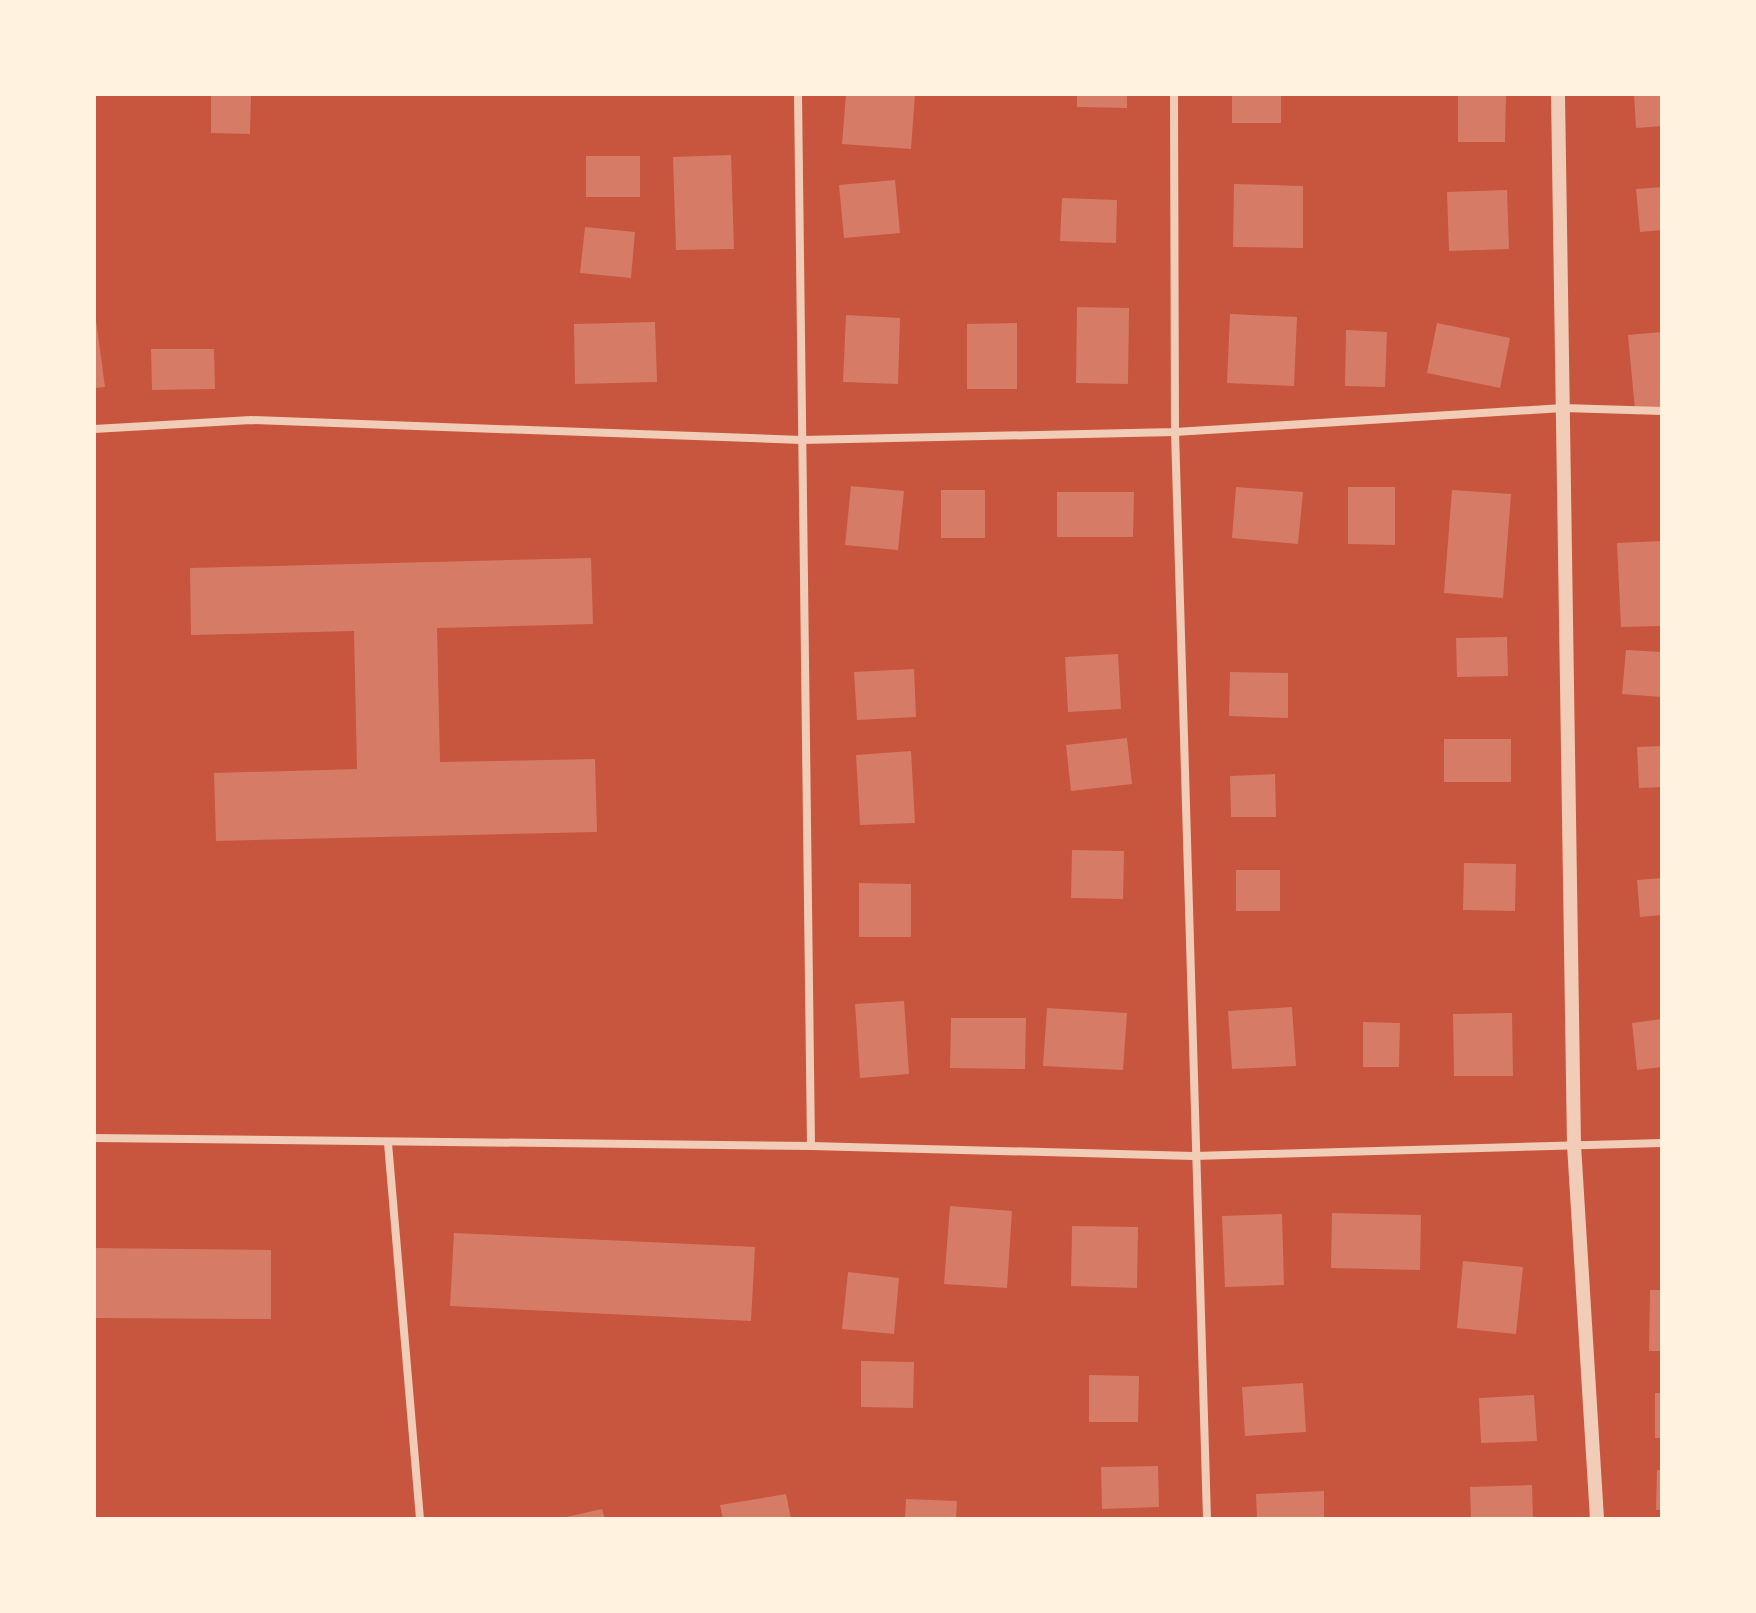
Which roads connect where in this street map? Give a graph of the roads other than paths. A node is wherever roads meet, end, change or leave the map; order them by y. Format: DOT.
graph roads {
  1 [pos="798,94"];
  2 [pos="1174,94"];
  3 [pos="1558,94"];
  4 [pos="1563,408"];
  5 [pos="1662,411"];
  6 [pos="94,429"];
  7 [pos="1175,432"];
  8 [pos="802,440"];
  9 [pos="94,1138"];
  10 [pos="388,1143"];
  11 [pos="1662,1143"];
  12 [pos="1574,1145"];
  13 [pos="811,1146"];
  14 [pos="1194,1156"];
  15 [pos="420,1519"];
  16 [pos="1207,1519"];
  17 [pos="1597,1519"];
  1 -- 8 [label="street"];
  2 -- 7 [label="street"];
  3 -- 4 [label="street"];
  4 -- 5 [label="street"];
  4 -- 7 [label="street"];
  4 -- 12 [label="street"];
  6 -- 8 [label="street"];
  7 -- 8 [label="street"];
  7 -- 14 [label="street"];
  8 -- 13 [label="street"];
  9 -- 10 [label="street"];
  10 -- 13 [label="street"];
  10 -- 15 [label="street"];
  11 -- 12 [label="street"];
  12 -- 14 [label="street"];
  12 -- 17 [label="street"];
  13 -- 14 [label="street"];
  14 -- 16 [label="street"];
}
